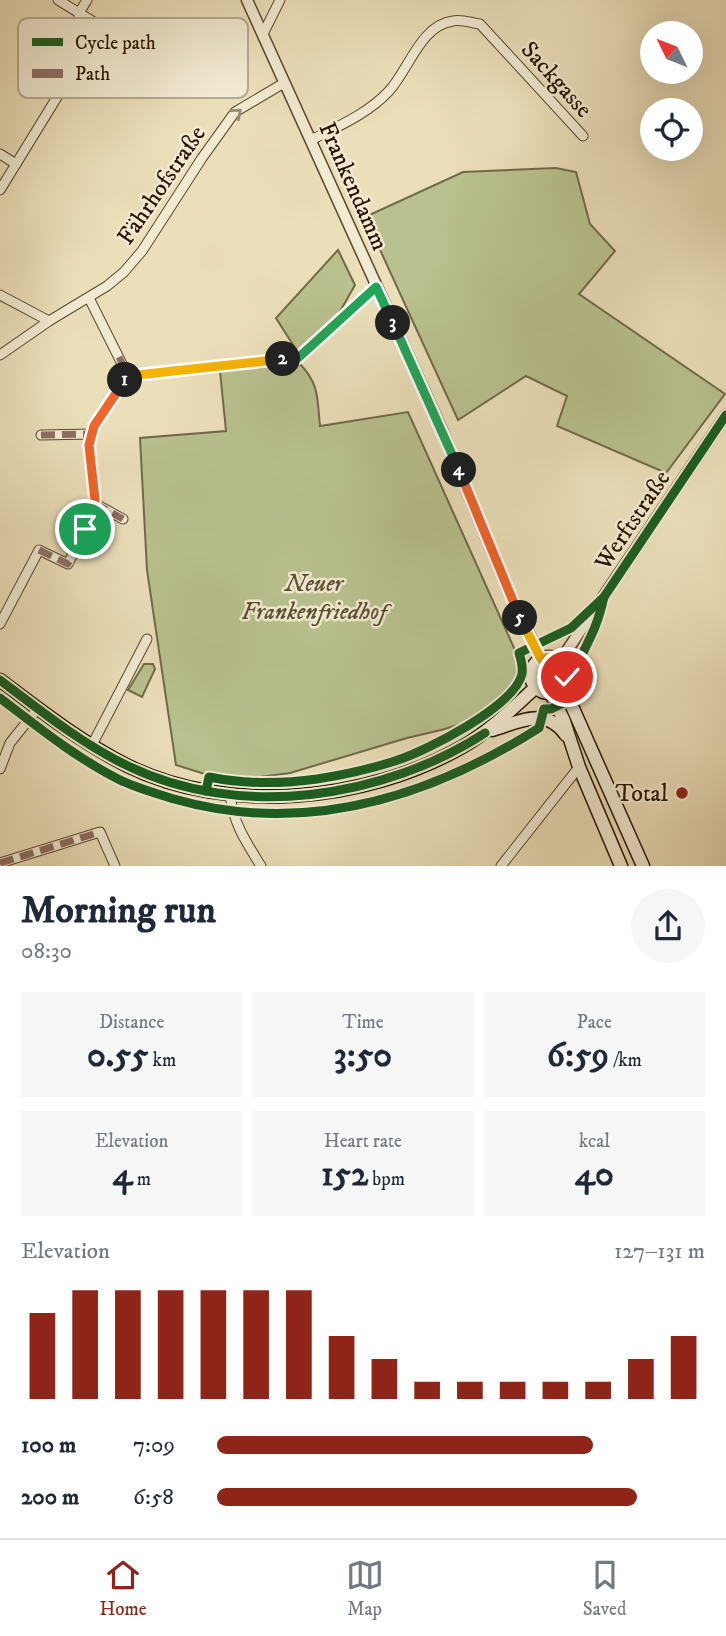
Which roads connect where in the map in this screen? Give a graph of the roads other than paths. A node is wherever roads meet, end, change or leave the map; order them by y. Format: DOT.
graph roads {
  1 [pos="58,0"];
  2 [pos="87,0"];
  3 [pos="247,0"];
  4 [pos="280,0"];
  5 [pos="79,13"];
  6 [pos="79,18"];
  7 [pos="87,18"];
  8 [pos="263,34"];
  9 [pos="284,83"];
  10 [pos="56,98"];
  11 [pos="583,136"];
  12 [pos="311,140"];
  13 [pos="0,154"];
  14 [pos="16,164"];
  15 [pos="0,190"];
  16 [pos="376,287"];
  17 [pos="0,295"];
  18 [pos="89,298"];
  19 [pos="49,320"];
  20 [pos="0,355"];
  21 [pos="128,376"];
  22 [pos="726,415"];
  23 [pos="92,434"];
  24 [pos="41,435"];
  25 [pos="94,503"];
  26 [pos="123,519"];
  27 [pos="0,624"];
  28 [pos="147,639"];
  29 [pos="541,659"];
  30 [pos="560,661"];
  31 [pos="0,680"];
  32 [pos="536,687"];
  33 [pos="557,689"];
  34 [pos="38,708"];
  35 [pos="485,733"];
  36 [pos="569,739"];
  37 [pos="92,746"];
  38 [pos="579,767"];
  39 [pos="0,769"];
  40 [pos="230,794"];
  41 [pos="0,863"];
  42 [pos="115,866"];
  43 [pos="261,866"];
  44 [pos="501,866"];
  45 [pos="621,866"];
  46 [pos="643,866"];
  1 -- 5 [label="street"];
  2 -- 5 [label="street"];
  3 -- 8 [label="street, Frankendamm"];
  4 -- 8 [label="street"];
  5 -- 6 [label="street"];
  5 -- 7 [label="street"];
  8 -- 9 [label="street, Frankendamm"];
  9 -- 12 [label="street, Frankendamm"];
  18 -- 9 [label="street, Fährhofstraße, one-way"];
  10 -- 14 [label="street"];
  11 -- 12 [label="street, Sackgasse"];
  12 -- 16 [label="street, Frankendamm"];
  13 -- 14 [label="street"];
  14 -- 15 [label="street"];
  16 -- 21 [label="street"];
  16 -- 29 [label="street, Frankendamm"];
  17 -- 19 [label="street"];
  18 -- 19 [label="street, Fährhofstraße"];
  18 -- 21 [label="street"];
  19 -- 20 [label="street, Fährhofstraße"];
  21 -- 23 [label="street"];
  22 -- 30 [label="street, Werftstraße"];
  23 -- 24 [label="street"];
  23 -- 25 [label="street"];
  25 -- 26 [label="street"];
  25 -- 27 [label="street"];
  28 -- 37 [label="street"];
  29 -- 30 [label="main road"];
  29 -- 32 [label="main road"];
  30 -- 33 [label="main road"];
  31 -- 34 [label="main road"];
  32 -- 33 [label="main road"];
  32 -- 35 [label="main road"];
  33 -- 36 [label="main road"];
  33 -- 46 [label="main road"];
  34 -- 37 [label="main road"];
  34 -- 39 [label="street"];
  35 -- 36 [label="main road"];
  35 -- 40 [label="main road"];
  36 -- 38 [label="main road"];
  37 -- 40 [label="main road"];
  38 -- 44 [label="street"];
  38 -- 45 [label="main road"];
  40 -- 43 [label="street"];
  41 -- 42 [label="street"];
}
